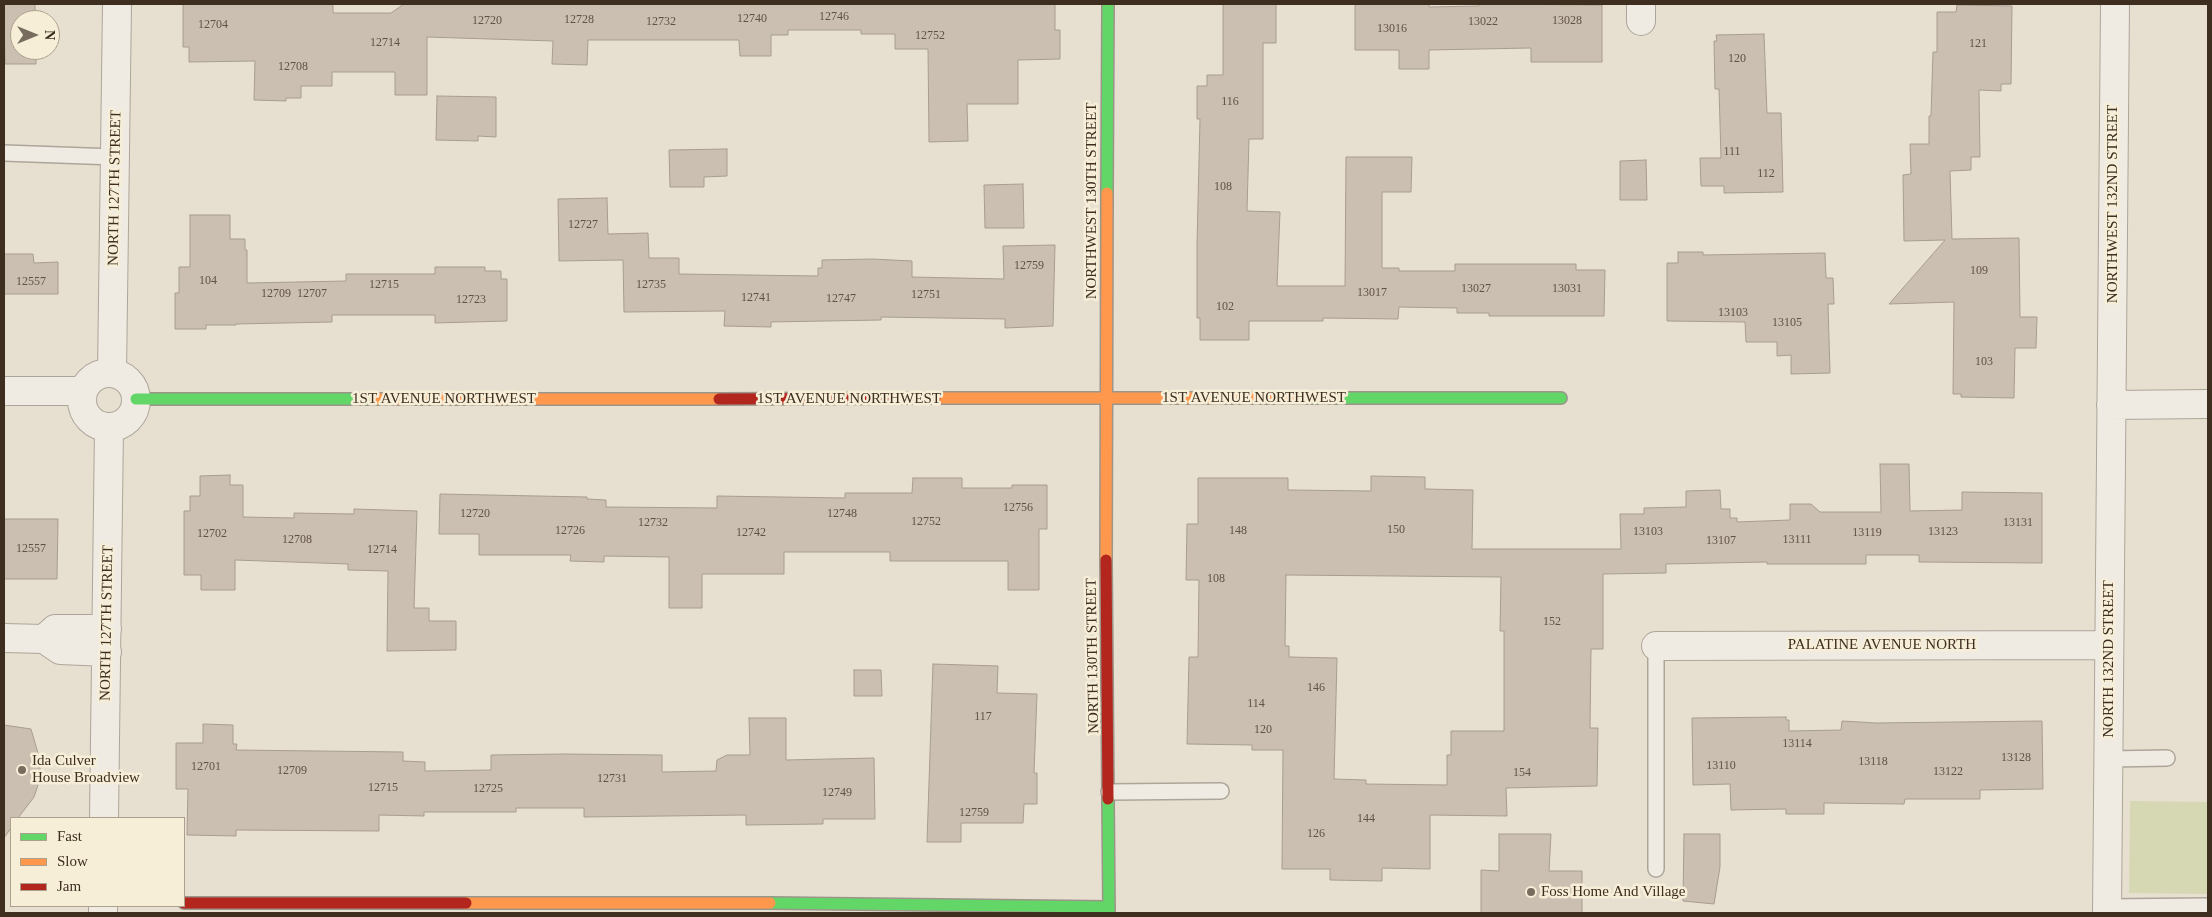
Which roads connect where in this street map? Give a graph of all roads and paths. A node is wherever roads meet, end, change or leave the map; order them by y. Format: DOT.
graph roads {
  1 [pos="117,4"];
  2 [pos="1108,4"];
  3 [pos="2115,4"];
  4 [pos="4,153"];
  5 [pos="115,157"];
  6 [pos="112,373"];
  7 [pos="4,391"];
  8 [pos="83,391"];
  9 [pos="136,398"];
  10 [pos="1106,398"];
  11 [pos="1561,398"];
  12 [pos="2208,404"];
  13 [pos="2112,405"];
  14 [pos="109,428"];
  15 [pos="4,638"];
  16 [pos="107,640"];
  17 [pos="2108,645"];
  18 [pos="1656,646"];
  19 [pos="2109,758"];
  20 [pos="2166,758"];
  21 [pos="1220,791"];
  22 [pos="1109,792"];
  23 [pos="104,817"];
  24 [pos="1656,869"];
  25 [pos="185,903"];
  26 [pos="2208,906"];
  27 [pos="1109,910"];
  28 [pos="2107,910"];
  1 -- 5 [label="street, NORTH 127TH STREET"];
  2 -- 10 [label="street, NORTHWEST 130TH STREET"];
  3 -- 13 [label="street, NORTHWEST 132ND STREET"];
  4 -- 5 [label="lane"];
  5 -- 6 [label="street, NORTH 127TH STREET"];
  6 -- 8 [label="street"];
  6 -- 9 [label="street"];
  7 -- 8 [label="street"];
  8 -- 14 [label="street"];
  9 -- 10 [label="street, 1ST AVENUE NORTHWEST"];
  9 -- 14 [label="street"];
  10 -- 11 [label="street, 1ST AVENUE NORTHWEST"];
  10 -- 22 [label="street, NORTH 130TH STREET"];
  12 -- 13 [label="street"];
  13 -- 17 [label="street, NORTH 132ND STREET"];
  14 -- 16 [label="street, NORTH 127TH STREET"];
  15 -- 16 [label="street"];
  16 -- 23 [label="street, NORTH 127TH STREET"];
  17 -- 18 [label="street, PALATINE AVENUE NORTH"];
  17 -- 19 [label="street, NORTH 132ND STREET"];
  18 -- 24 [label="lane"];
  19 -- 20 [label="lane"];
  19 -- 28 [label="street, NORTH 132ND STREET"];
  21 -- 22 [label="lane"];
  22 -- 27 [label="street, NORTH 130TH STREET"];
  25 -- 27 [label="street"];
  26 -- 28 [label="lane"];
}
